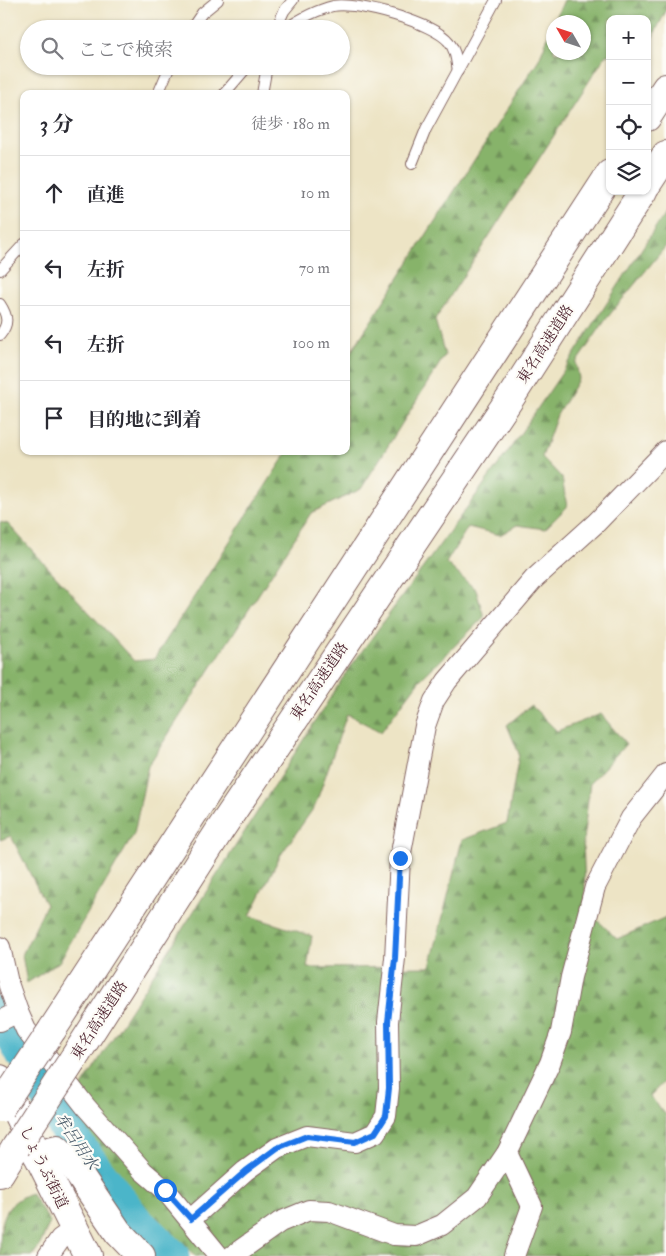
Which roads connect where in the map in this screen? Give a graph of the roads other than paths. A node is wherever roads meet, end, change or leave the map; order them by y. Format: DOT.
graph roads {
  1 [pos="218,0"];
  2 [pos="293,0"];
  3 [pos="496,0"];
  4 [pos="197,20"];
  5 [pos="280,20"];
  6 [pos="298,20"];
  7 [pos="458,71"];
  8 [pos="166,75"];
  9 [pos="240,75"];
  10 [pos="265,75"];
  11 [pos="666,88"];
  12 [pos="160,90"];
  13 [pos="227,90"];
  14 [pos="263,90"];
  15 [pos="651,111"];
  16 [pos="666,155"];
  17 [pos="412,164"];
  18 [pos="651,178"];
  19 [pos="606,180"];
  20 [pos="640,195"];
  21 [pos="20,248"];
  22 [pos="0,270"];
  23 [pos="0,304"];
  24 [pos="0,335"];
  25 [pos="666,451"];
  26 [pos="666,774"];
  27 [pos="0,947"];
  28 [pos="10,1016"];
  29 [pos="0,1079"];
  30 [pos="0,1108"];
  31 [pos="27,1151"];
  32 [pos="507,1153"];
  33 [pos="0,1173"];
  34 [pos="191,1219"];
  35 [pos="74,1228"];
  36 [pos="48,1256"];
  37 [pos="88,1256"];
  38 [pos="142,1256"];
  39 [pos="219,1256"];
  40 [pos="232,1256"];
  41 [pos="514,1256"];
  1 -- 4 [label="lane"];
  2 -- 5 [label="lane"];
  3 -- 7 [label="lane"];
  6 -- 7 [label="lane"];
  7 -- 17 [label="lane"];
  8 -- 12 [label="lane"];
  9 -- 13 [label="lane"];
  10 -- 14 [label="lane"];
  11 -- 15 [label="main road"];
  16 -- 18 [label="main road"];
  19 -- 30 [label="main road, bridge"];
  20 -- 31 [label="main road, 東名高速道路, bridge"];
  21 -- 22 [label="lane"];
  23 -- 24 [label="lane"];
  25 -- 34 [label="street"];
  26 -- 32 [label="street"];
  27 -- 28 [label="street"];
  28 -- 34 [label="street"];
  29 -- 31 [label="main road, しょうぶ街道"];
  31 -- 33 [label="main road, 東名高速道路"];
  31 -- 35 [label="main road, しょうぶ街道"];
  31 -- 38 [label="main road"];
  32 -- 40 [label="street"];
  32 -- 41 [label="street"];
  34 -- 39 [label="street"];
  35 -- 36 [label="street"];
  35 -- 37 [label="main road, しょうぶ街道"];
}
